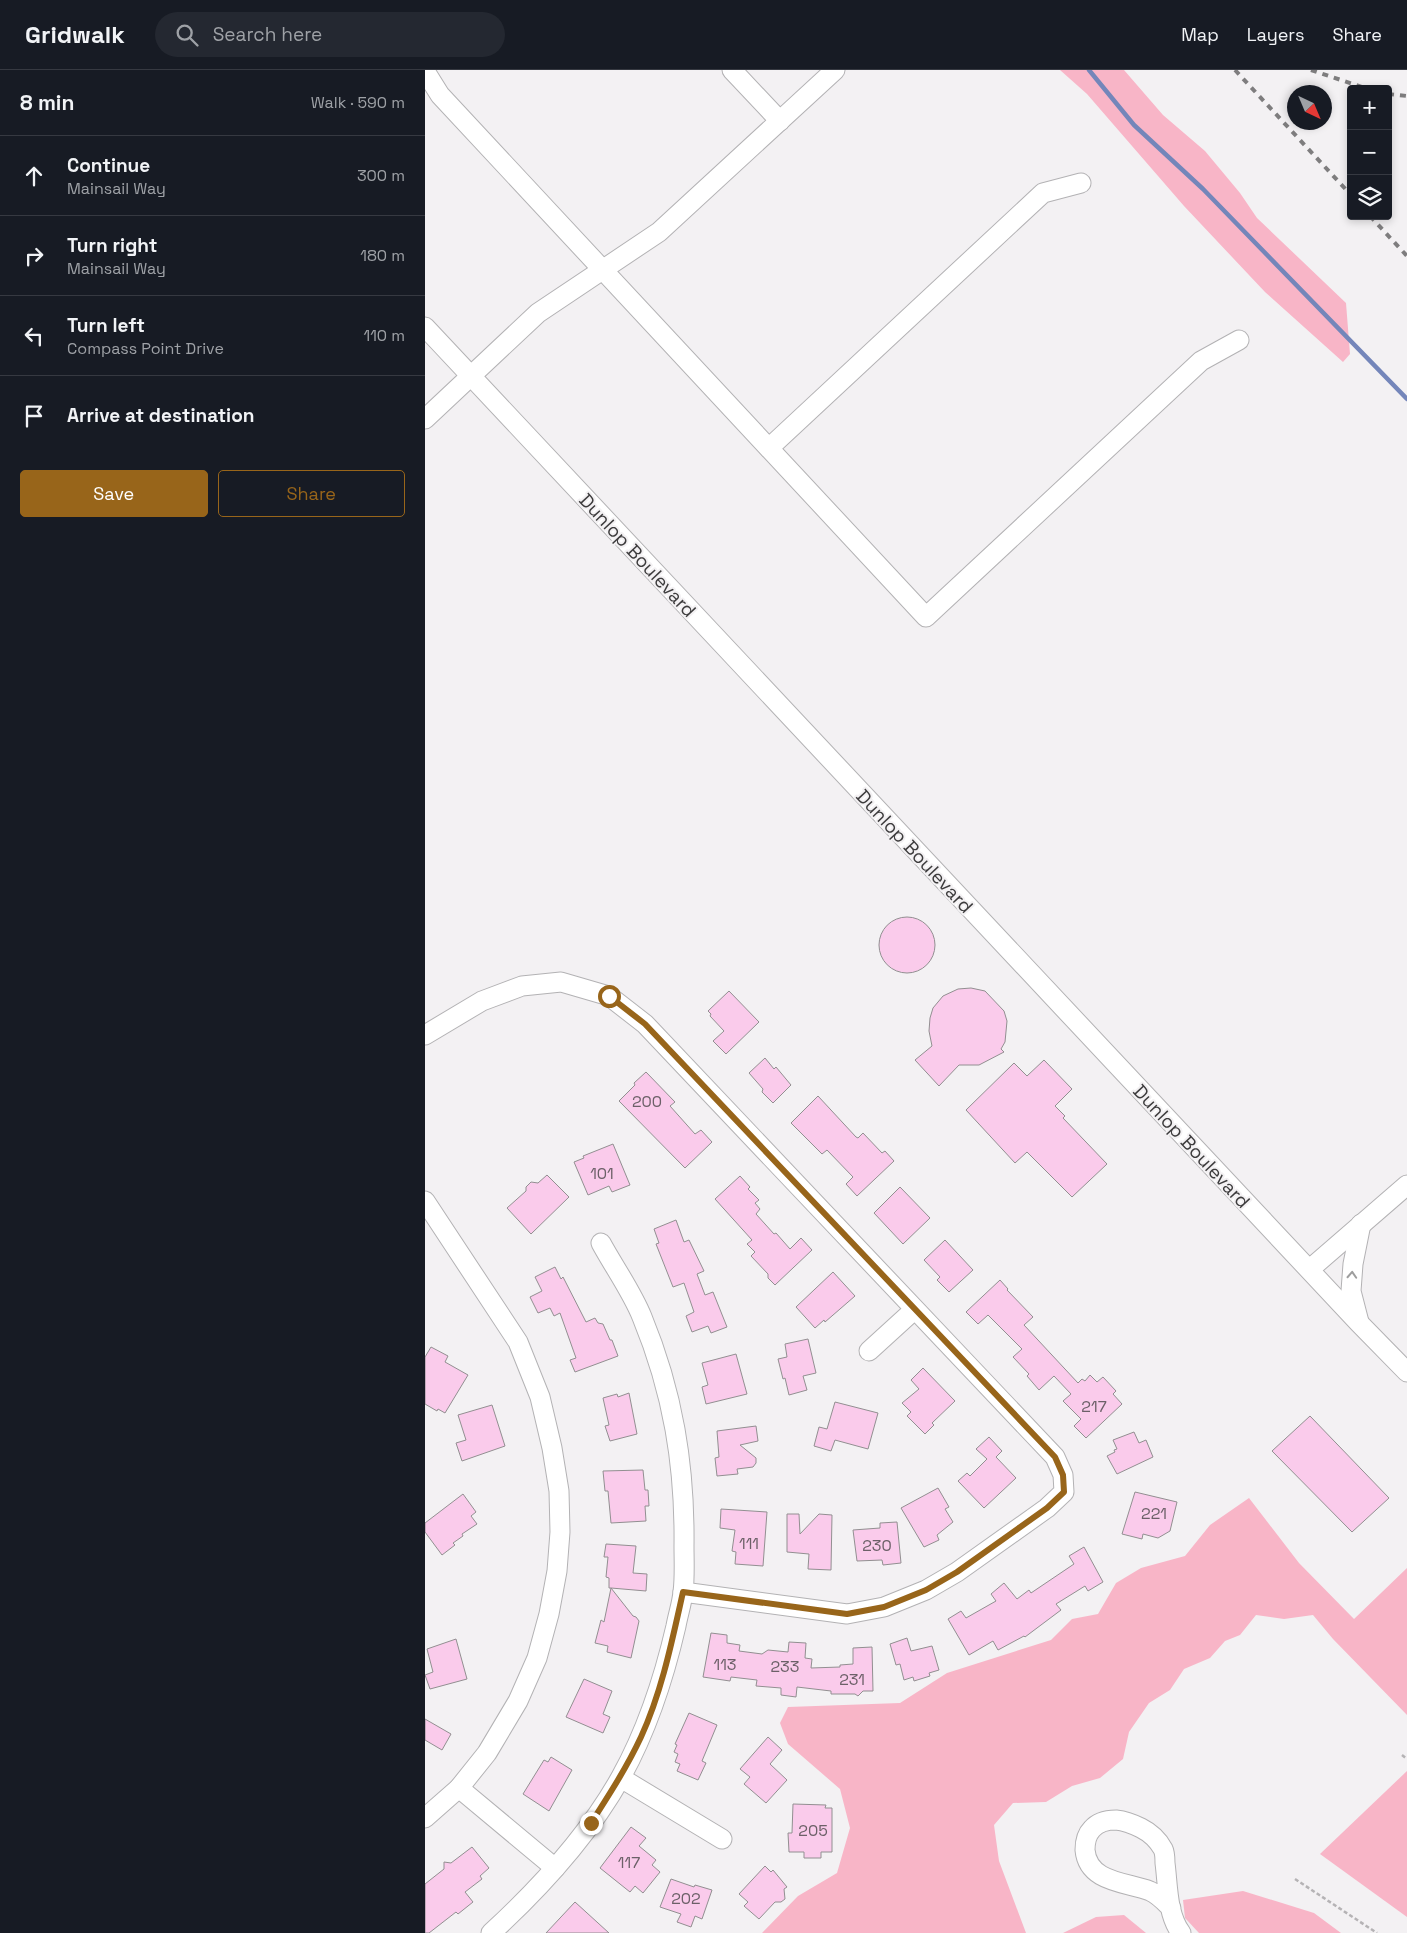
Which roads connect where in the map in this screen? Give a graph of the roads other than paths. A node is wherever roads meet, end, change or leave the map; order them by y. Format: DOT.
graph roads {
  1 [pos="732,70"];
  2 [pos="835,70"];
  3 [pos="425,71"];
  4 [pos="780,122"];
  5 [pos="1081,183"];
  6 [pos="603,270"];
  7 [pos="425,327"];
  8 [pos="1239,340"];
  9 [pos="471,376"];
  10 [pos="425,419"];
  11 [pos="769,448"];
  12 [pos="425,1035"];
  13 [pos="1407,1185"];
  14 [pos="425,1201"];
  15 [pos="1361,1224"];
  16 [pos="601,1243"];
  17 [pos="1309,1269"];
  18 [pos="914,1310"];
  19 [pos="1359,1323"];
  20 [pos="869,1351"];
  21 [pos="1407,1372"];
  22 [pos="683,1592"];
  23 [pos="621,1778"];
  24 [pos="459,1788"];
  25 [pos="425,1818"];
  26 [pos="721,1839"];
  27 [pos="555,1868"];
  28 [pos="1171,1908"];
  29 [pos="491,1933"];
  30 [pos="1181,1933"];
  1 -- 4 [label="street"];
  2 -- 4 [label="street"];
  3 -- 6 [label="street"];
  4 -- 6 [label="street"];
  5 -- 11 [label="street"];
  6 -- 9 [label="street"];
  6 -- 11 [label="street"];
  7 -- 9 [label="street, Dunlop Boulevard"];
  8 -- 11 [label="street"];
  9 -- 10 [label="street"];
  9 -- 17 [label="street, Dunlop Boulevard"];
  12 -- 18 [label="street"];
  13 -- 15 [label="street"];
  14 -- 24 [label="street"];
  15 -- 17 [label="street"];
  19 -- 15 [label="street, one-way"];
  16 -- 22 [label="street"];
  17 -- 19 [label="street, Dunlop Boulevard"];
  18 -- 20 [label="street"];
  18 -- 22 [label="street"];
  19 -- 21 [label="street, Dunlop Boulevard"];
  22 -- 23 [label="street"];
  23 -- 26 [label="street"];
  23 -- 27 [label="street"];
  24 -- 25 [label="street"];
  24 -- 27 [label="street"];
  27 -- 29 [label="street"];
  28 -- 28 [label="street"];
  28 -- 30 [label="street"];
}
